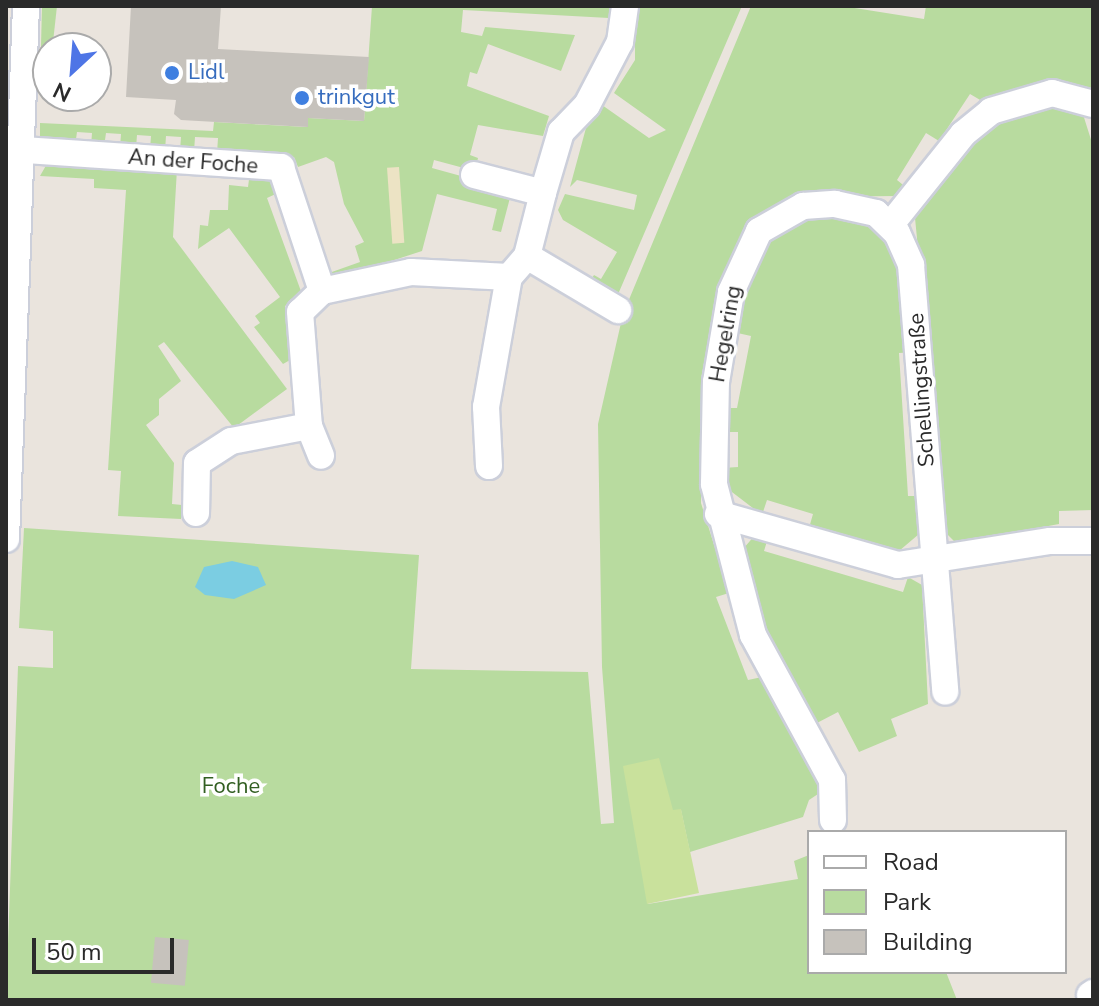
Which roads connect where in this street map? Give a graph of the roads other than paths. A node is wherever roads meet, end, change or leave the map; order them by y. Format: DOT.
graph roads {
  1 [pos="26,6"];
  2 [pos="625,6"];
  3 [pos="1093,104"];
  4 [pos="24,150"];
  5 [pos="474,175"];
  6 [pos="543,193"];
  7 [pos="891,224"];
  8 [pos="527,256"];
  9 [pos="509,277"];
  10 [pos="322,291"];
  11 [pos="618,310"];
  12 [pos="309,426"];
  13 [pos="321,456"];
  14 [pos="489,466"];
  15 [pos="196,513"];
  16 [pos="718,514"];
  17 [pos="6,539"];
  18 [pos="1093,541"];
  19 [pos="933,561"];
  20 [pos="945,692"];
  21 [pos="833,820"];
  1 -- 4 [label="street"];
  2 -- 6 [label="street"];
  3 -- 7 [label="street"];
  4 -- 10 [label="street, An der Foche"];
  4 -- 17 [label="street"];
  5 -- 6 [label="street"];
  6 -- 8 [label="street"];
  7 -- 16 [label="street, Hegelring"];
  7 -- 19 [label="street, Schellingstraße"];
  8 -- 9 [label="street"];
  8 -- 11 [label="street"];
  9 -- 10 [label="street"];
  9 -- 14 [label="street"];
  10 -- 12 [label="street"];
  12 -- 13 [label="street"];
  12 -- 15 [label="street"];
  16 -- 19 [label="street"];
  16 -- 21 [label="street, Hegelring"];
  18 -- 19 [label="street"];
  19 -- 20 [label="street, Schellingstraße"];
}
